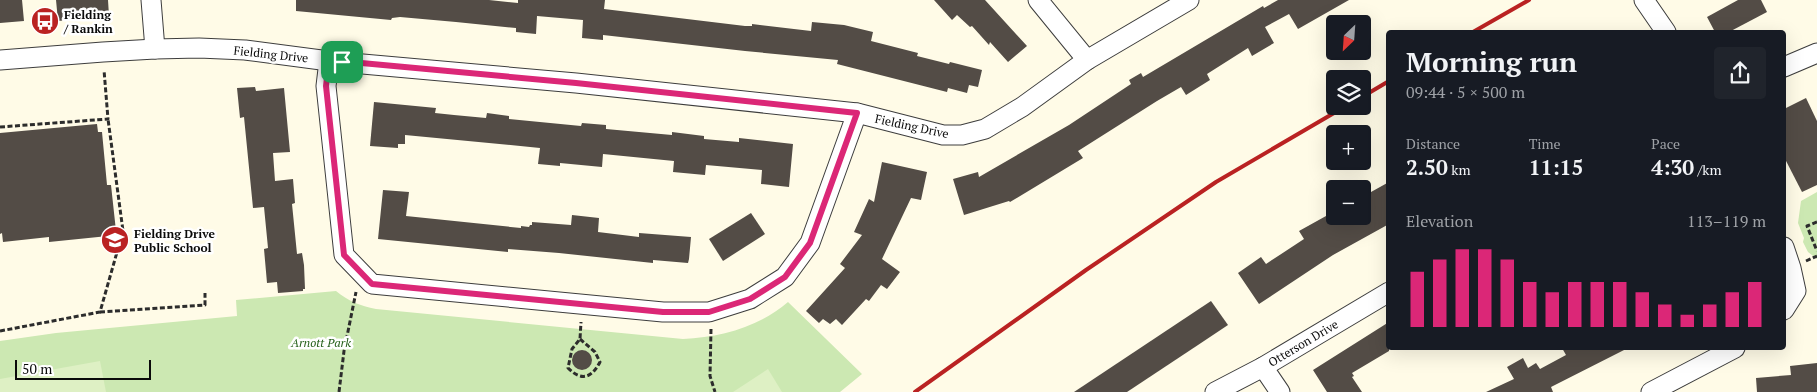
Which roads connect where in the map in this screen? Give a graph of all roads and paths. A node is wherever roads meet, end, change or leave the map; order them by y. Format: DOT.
graph roads {
  1 [pos="151,0"];
  2 [pos="1038,0"];
  3 [pos="1189,0"];
  4 [pos="1644,0"];
  5 [pos="1665,30"];
  6 [pos="155,49"];
  7 [pos="103,52"];
  8 [pos="1817,53"];
  9 [pos="0,60"];
  10 [pos="329,60"];
  11 [pos="1087,60"];
  12 [pos="1786,66"];
  13 [pos="857,113"];
  14 [pos="108,119"];
  15 [pos="0,127"];
  16 [pos="1817,222"];
  17 [pos="1817,251"];
  18 [pos="1786,254"];
  19 [pos="360,272"];
  20 [pos="205,293"];
  21 [pos="1386,294"];
  22 [pos="582,304"];
  23 [pos="1786,307"];
  24 [pos="100,312"];
  25 [pos="709,312"];
  26 [pos="0,332"];
  27 [pos="580,339"];
  28 [pos="1731,350"];
  29 [pos="1263,367"];
  30 [pos="339,392"];
  31 [pos="715,392"];
  32 [pos="1215,392"];
  33 [pos="1280,392"];
  34 [pos="1652,392"];
  1 -- 6 [label="street"];
  2 -- 11 [label="street"];
  3 -- 11 [label="street, Fielding Drive"];
  4 -- 5 [label="street"];
  6 -- 7 [label="street, Fielding Drive"];
  6 -- 10 [label="street, Fielding Drive"];
  7 -- 9 [label="street, Fielding Drive"];
  7 -- 14 [label="path"];
  8 -- 12 [label="street"];
  10 -- 13 [label="street, Fielding Drive"];
  10 -- 19 [label="street"];
  11 -- 13 [label="street, Fielding Drive"];
  13 -- 25 [label="street"];
  14 -- 15 [label="path"];
  14 -- 24 [label="path"];
  16 -- 17 [label="path"];
  18 -- 23 [label="street"];
  19 -- 22 [label="street"];
  19 -- 30 [label="path"];
  20 -- 24 [label="path"];
  21 -- 29 [label="street, Otterson Drive"];
  22 -- 25 [label="street"];
  22 -- 27 [label="path"];
  24 -- 26 [label="path"];
  25 -- 31 [label="path"];
  27 -- 27 [label="path"];
  28 -- 34 [label="street"];
  29 -- 32 [label="street, Otterson Drive"];
  29 -- 33 [label="street"];
}
